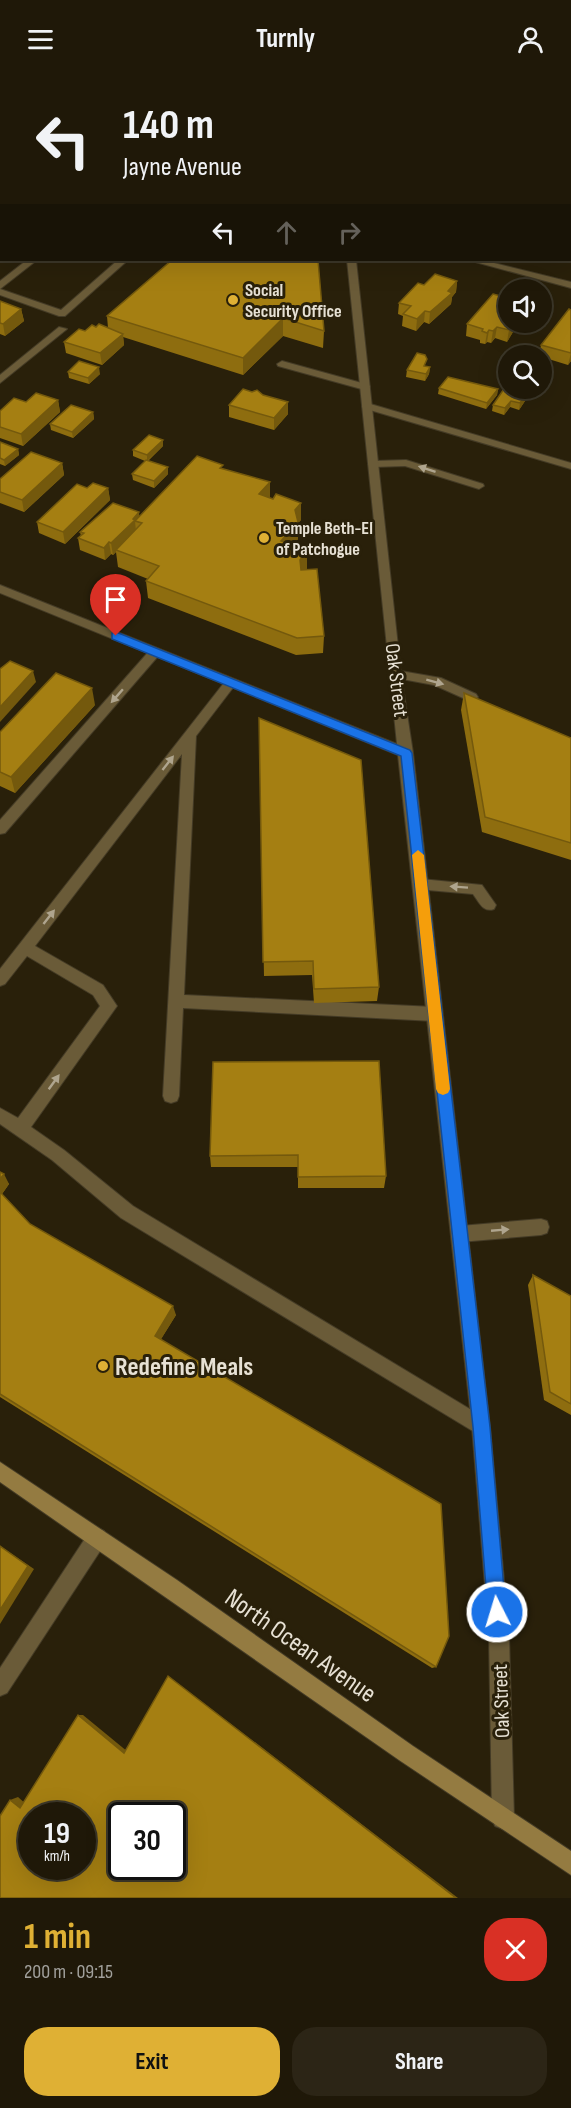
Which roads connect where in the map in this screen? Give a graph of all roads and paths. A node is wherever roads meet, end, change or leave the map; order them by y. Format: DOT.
graph roads {
  1 [pos="31,261"];
  2 [pos="122,261"];
  3 [pos="351,261"];
  4 [pos="477,261"];
  5 [pos="571,285"];
  6 [pos="0,286"];
  7 [pos="0,292"];
  8 [pos="62,329"];
  9 [pos="282,364"];
  10 [pos="0,380"];
  11 [pos="365,387"];
  12 [pos="367,406"];
  13 [pos="373,464"];
  14 [pos="571,466"];
  15 [pos="479,486"];
  16 [pos="0,589"];
  17 [pos="155,652"];
  18 [pos="395,674"];
  19 [pos="231,682"];
  20 [pos="472,697"];
  21 [pos="190,734"];
  22 [pos="406,753"];
  23 [pos="0,829"];
  24 [pos="421,885"];
  25 [pos="489,905"];
  26 [pos="25,948"];
  27 [pos="0,980"];
  28 [pos="176,1001"];
  29 [pos="434,1014"];
  30 [pos="171,1096"];
  31 [pos="0,1115"];
  32 [pos="20,1129"];
  33 [pos="541,1227"];
  34 [pos="460,1234"];
  35 [pos="481,1427"];
  36 [pos="0,1471"];
  37 [pos="97,1538"];
  38 [pos="0,1686"];
  39 [pos="503,1818"];
  40 [pos="571,1864"];
  1 -- 6 [label="street"];
  2 -- 7 [label="street"];
  3 -- 11 [label="street, Oak Street"];
  4 -- 5 [label="street"];
  8 -- 10 [label="street"];
  9 -- 11 [label="street"];
  11 -- 12 [label="street, Oak Street"];
  12 -- 13 [label="street, Oak Street"];
  12 -- 14 [label="street"];
  15 -- 13 [label="street, one-way"];
  13 -- 18 [label="street, Oak Street"];
  16 -- 17 [label="street"];
  17 -- 19 [label="street"];
  17 -- 23 [label="street, one-way"];
  18 -- 20 [label="street, one-way"];
  18 -- 22 [label="street, Oak Street"];
  19 -- 21 [label="street"];
  19 -- 22 [label="street"];
  26 -- 21 [label="street, one-way"];
  21 -- 28 [label="street"];
  22 -- 24 [label="street, Oak Street"];
  25 -- 24 [label="street, one-way"];
  24 -- 29 [label="street, Oak Street"];
  26 -- 27 [label="street"];
  32 -- 26 [label="street, one-way"];
  28 -- 29 [label="street"];
  28 -- 30 [label="street"];
  29 -- 34 [label="street, Oak Street"];
  31 -- 32 [label="street"];
  32 -- 35 [label="street"];
  34 -- 33 [label="street, one-way"];
  34 -- 35 [label="street, Oak Street"];
  35 -- 39 [label="street, Oak Street"];
  36 -- 37 [label="street, North Ocean Avenue"];
  37 -- 38 [label="street"];
  37 -- 39 [label="street, North Ocean Avenue"];
  39 -- 40 [label="street, North Ocean Avenue"];
}
